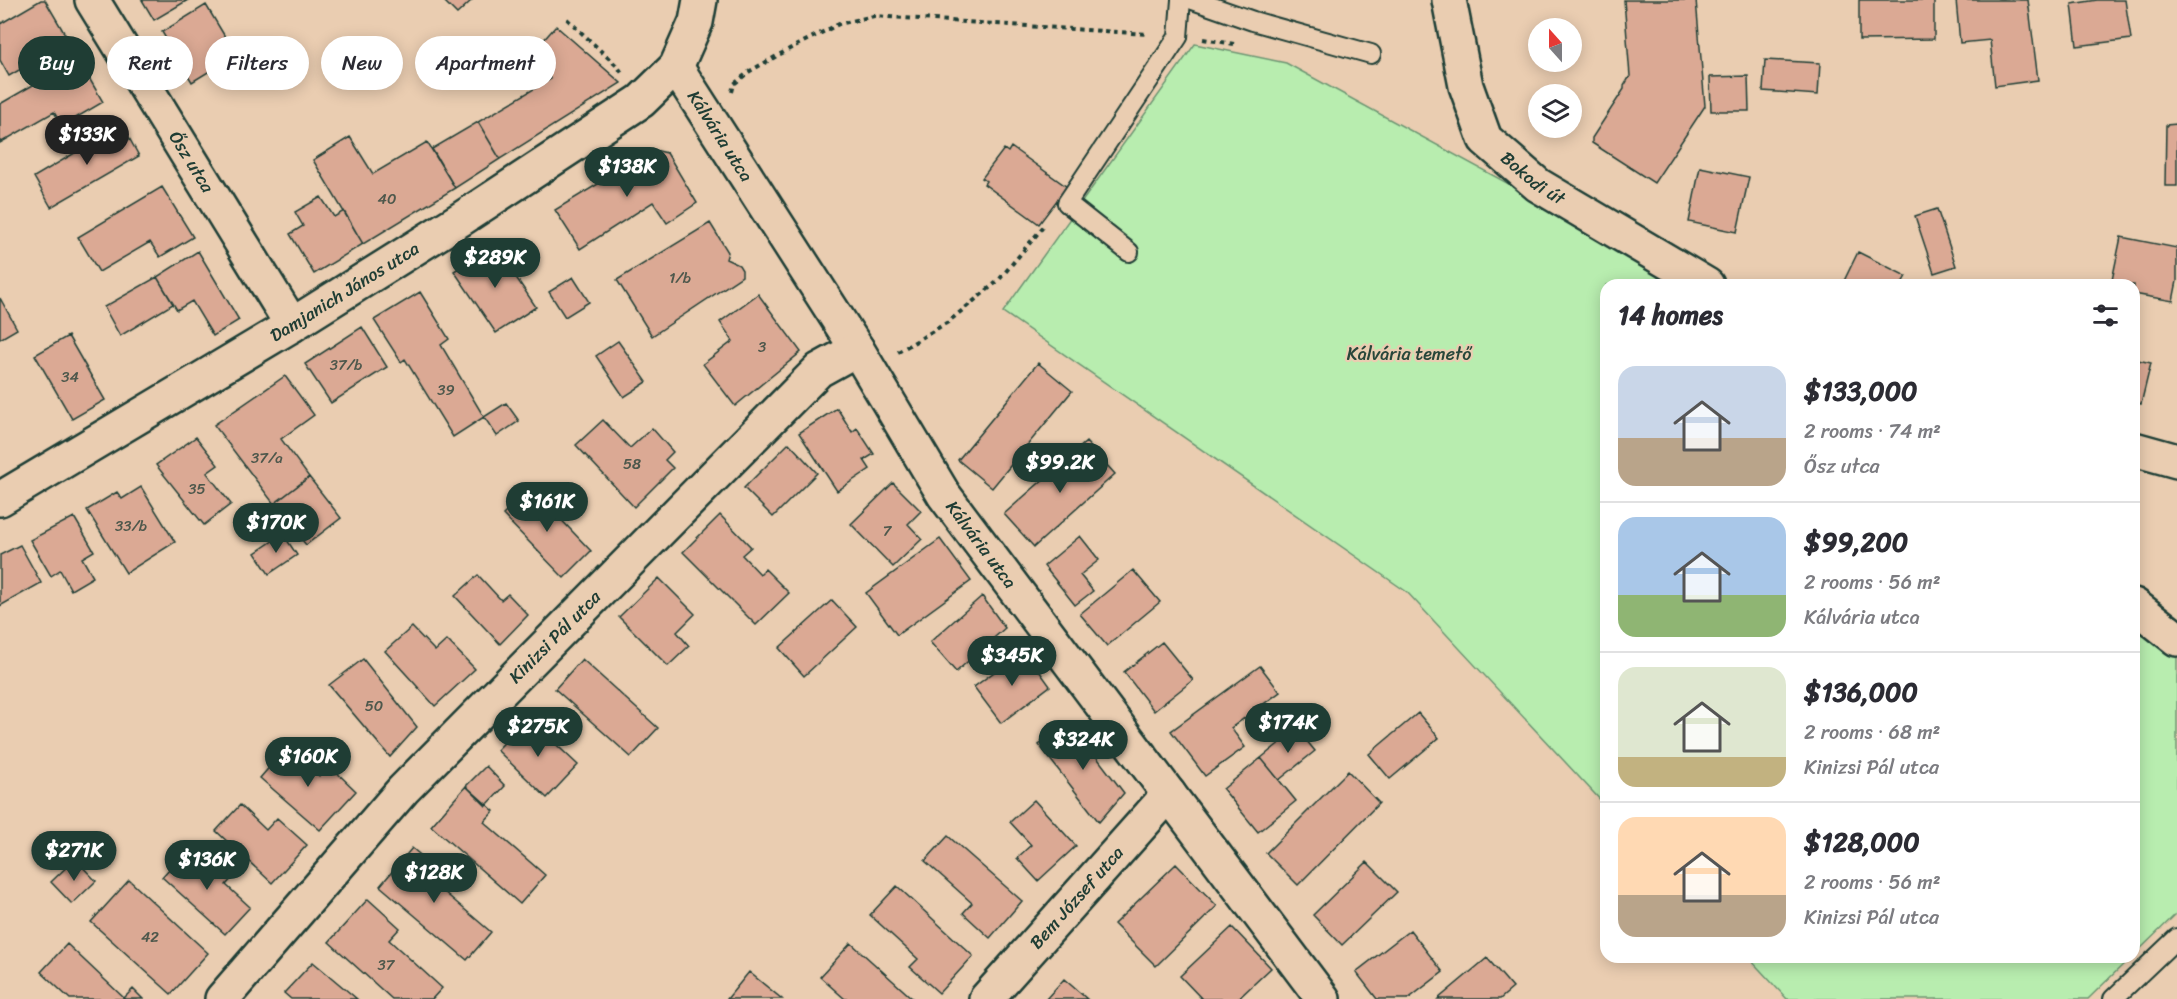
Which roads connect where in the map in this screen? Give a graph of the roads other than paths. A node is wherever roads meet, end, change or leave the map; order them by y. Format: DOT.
graph roads {
  1 [pos="92,0"];
  2 [pos="700,0"];
  3 [pos="1182,0"];
  4 [pos="1193,0"];
  5 [pos="1449,0"];
  6 [pos="1371,54"];
  7 [pos="676,67"];
  8 [pos="1130,252"];
  9 [pos="1697,279"];
  10 [pos="292,325"];
  11 [pos="857,349"];
  12 [pos="2140,451"];
  13 [pos="2177,461"];
  14 [pos="0,499"];
  15 [pos="2140,610"];
  16 [pos="2177,639"];
  17 [pos="1169,794"];
  18 [pos="2177,938"];
  19 [pos="222,999"];
  20 [pos="986,999"];
  21 [pos="1323,999"];
  22 [pos="2113,999"];
  1 -- 10 [label="street, Ősz utca"];
  2 -- 7 [label="street, Damjanich János utca"];
  3 -- 8 [label="lane"];
  4 -- 6 [label="lane"];
  5 -- 9 [label="street, Bokodi út"];
  7 -- 10 [label="street, Damjanich János utca"];
  7 -- 11 [label="street, Kálvária utca"];
  10 -- 14 [label="street, Damjanich János utca"];
  11 -- 17 [label="street, Kálvária utca"];
  11 -- 19 [label="street, Kinizsi Pál utca"];
  12 -- 13 [label="street"];
  15 -- 16 [label="street"];
  17 -- 20 [label="street, Bem József utca"];
  17 -- 21 [label="street, Kálvária utca"];
  18 -- 22 [label="lane"];
}
